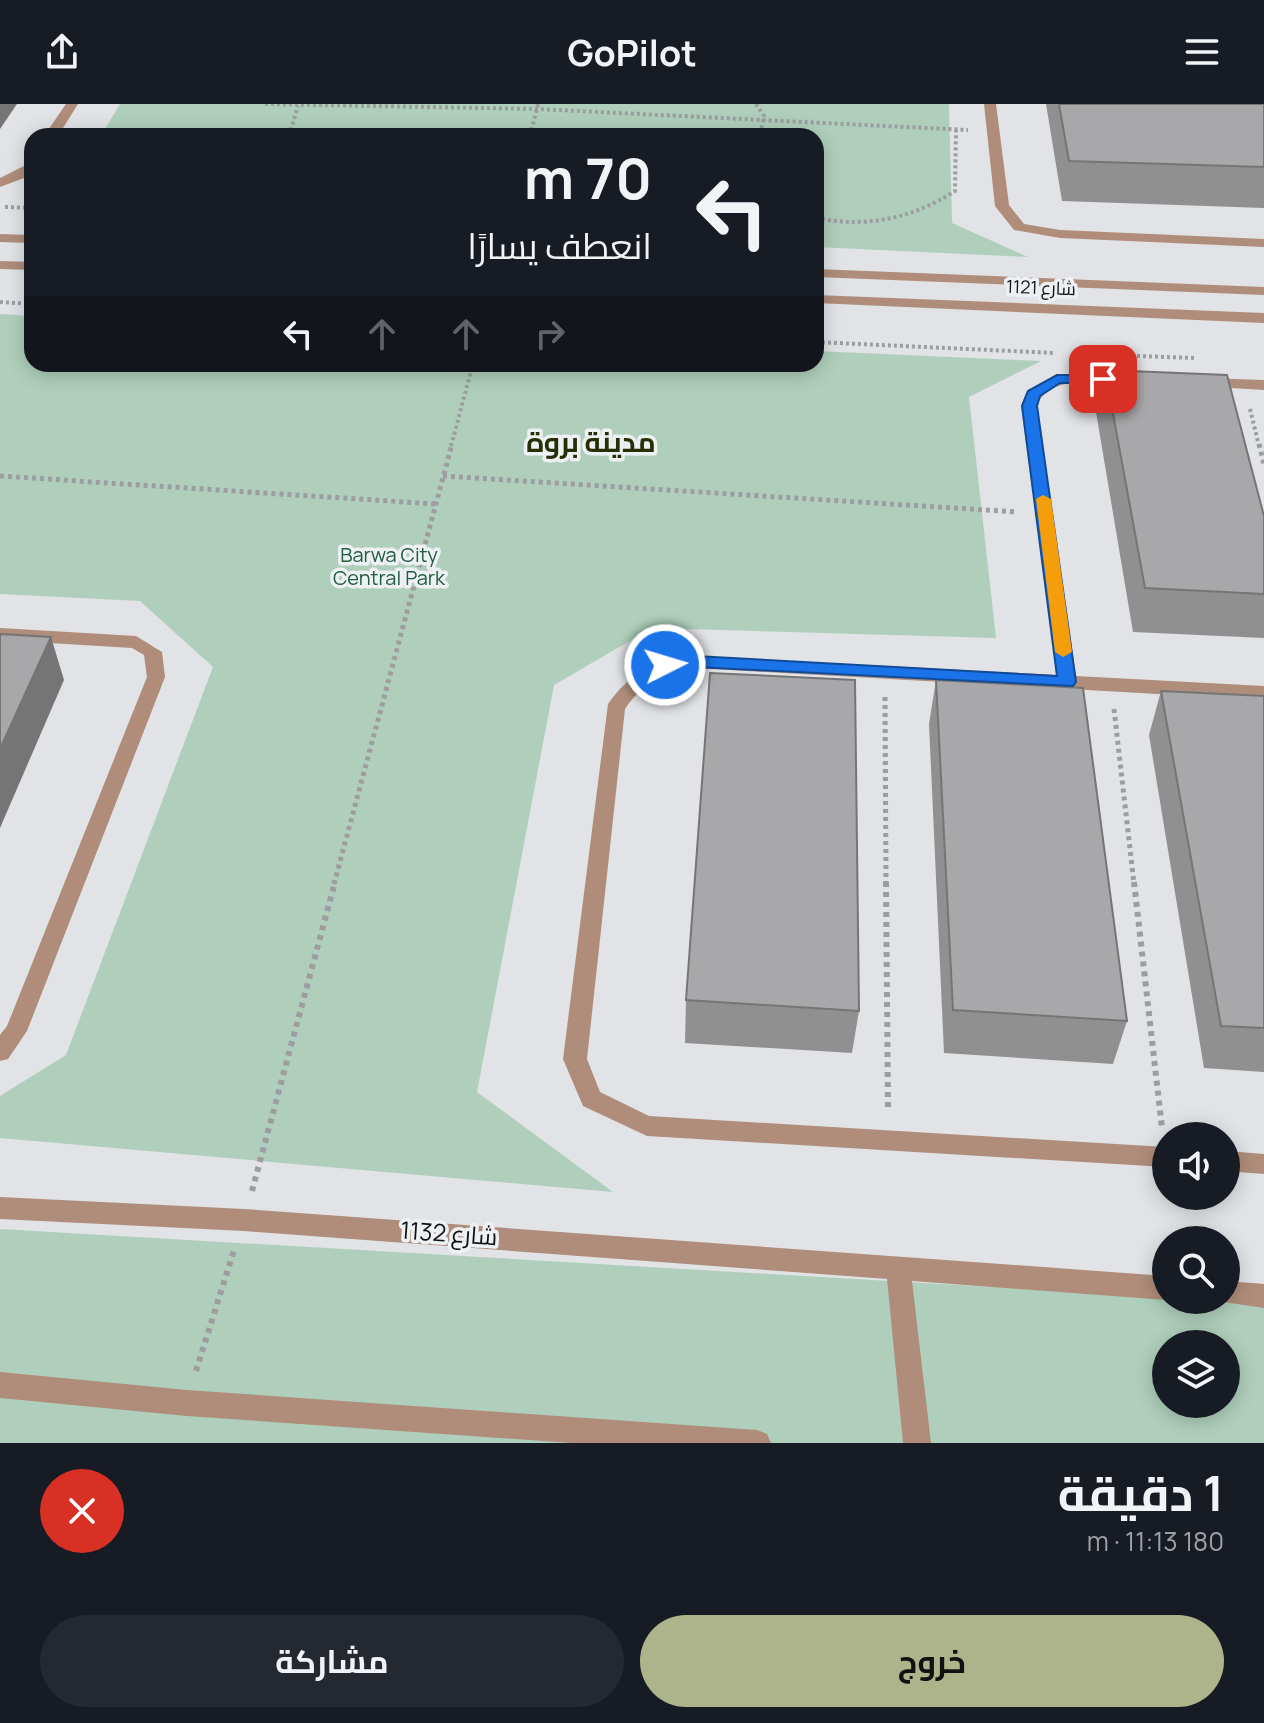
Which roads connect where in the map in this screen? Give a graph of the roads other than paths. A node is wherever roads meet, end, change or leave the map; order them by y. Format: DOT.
graph roads {
  1 [pos="72,104"];
  2 [pos="990,104"];
  3 [pos="56,128"];
  4 [pos="24,174"];
  5 [pos="0,183"];
  6 [pos="0,238"];
  7 [pos="24,239"];
  8 [pos="1264,243"];
  9 [pos="0,265"];
  10 [pos="24,266"];
  11 [pos="824,273"];
  12 [pos="1264,291"];
  13 [pos="824,299"];
  14 [pos="1264,318"];
  15 [pos="1152,381"];
  16 [pos="1182,382"];
  17 [pos="1264,385"];
  18 [pos="0,634"];
  19 [pos="1067,682"];
  20 [pos="1264,693"];
  21 [pos="0,1052"];
  22 [pos="1152,1156"];
  23 [pos="1240,1162"];
  24 [pos="1264,1164"];
  25 [pos="0,1208"];
  26 [pos="898,1266"];
  27 [pos="1152,1287"];
  28 [pos="1240,1294"];
  29 [pos="1264,1296"];
  30 [pos="0,1385"];
  31 [pos="757,1443"];
  32 [pos="917,1443"];
  1 -- 3 [label="street"];
  2 -- 8 [label="street"];
  4 -- 5 [label="street"];
  6 -- 7 [label="street"];
  9 -- 10 [label="street"];
  11 -- 12 [label="street, شارع 1121"];
  13 -- 14 [label="street, شارع 1121"];
  15 -- 19 [label="street"];
  16 -- 17 [label="street"];
  18 -- 21 [label="street"];
  19 -- 20 [label="street"];
  19 -- 22 [label="street"];
  23 -- 24 [label="street"];
  25 -- 26 [label="street, شارع 1132"];
  26 -- 27 [label="street, شارع 1132"];
  26 -- 32 [label="street"];
  28 -- 29 [label="street"];
  30 -- 31 [label="street"];
}
